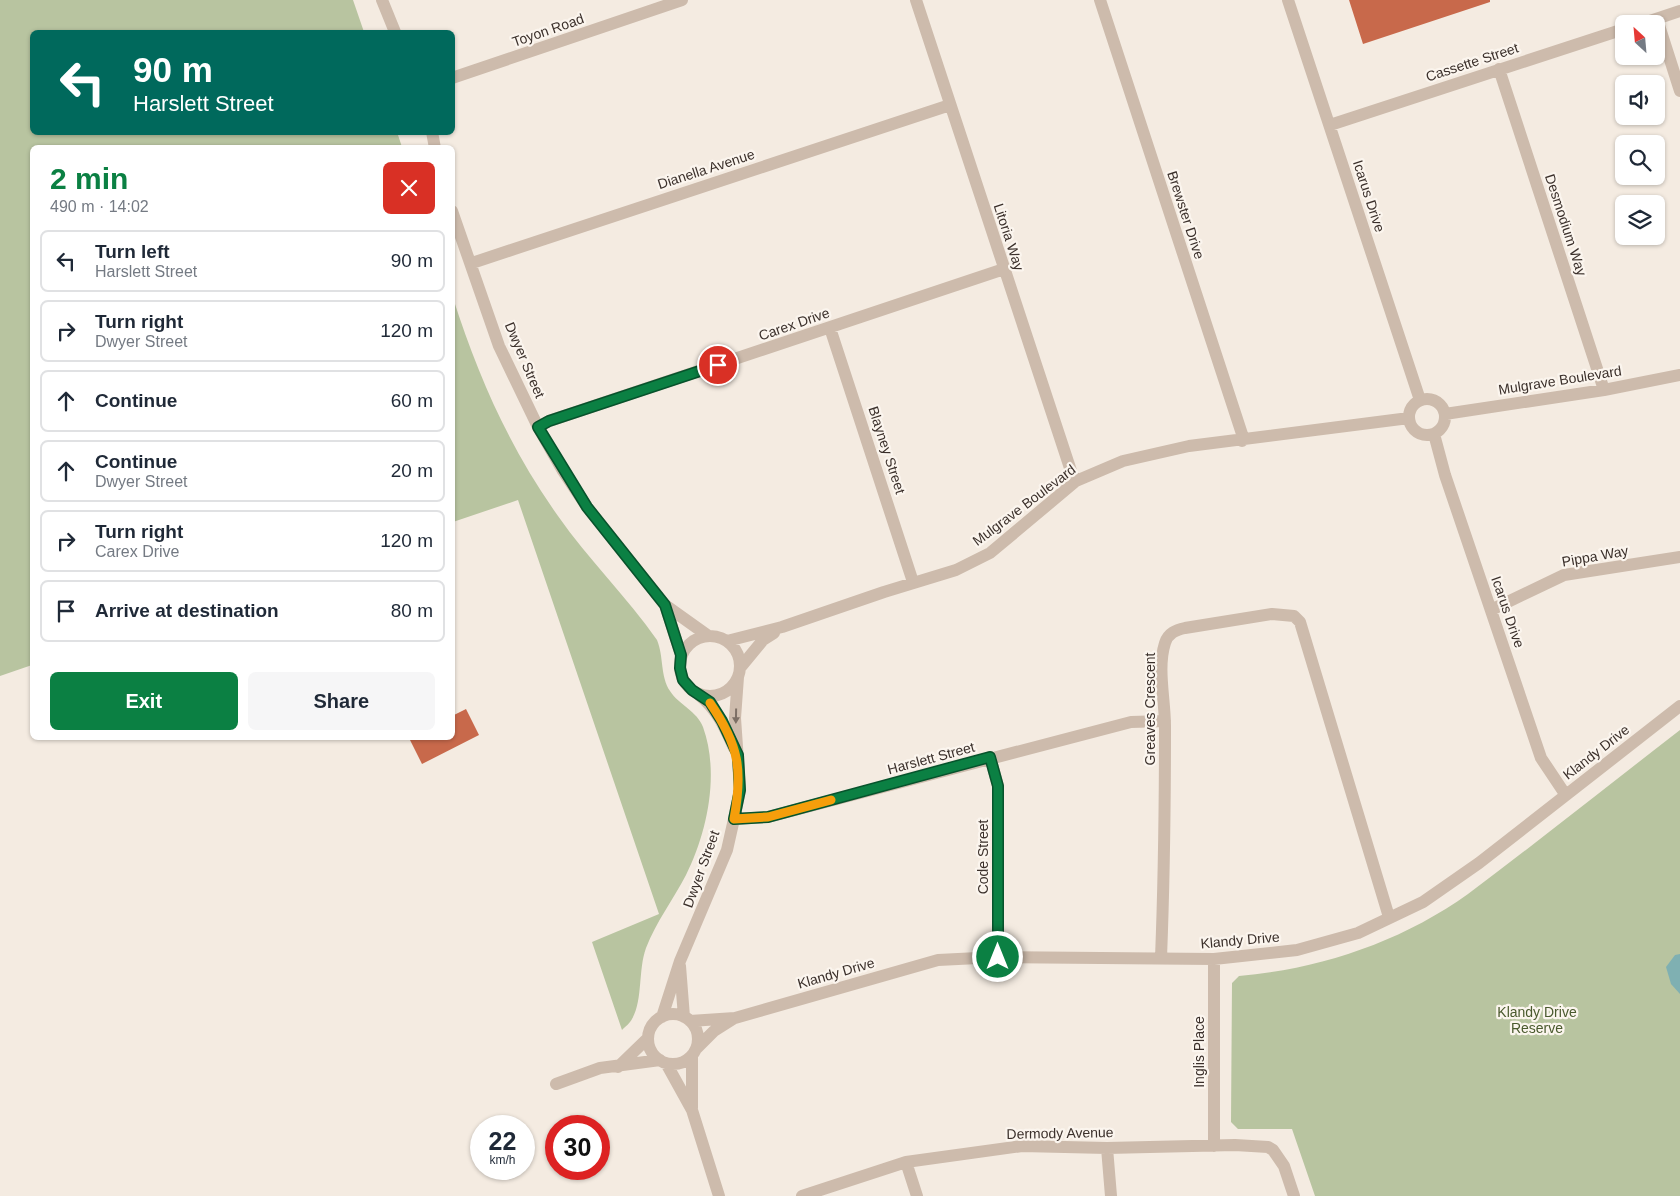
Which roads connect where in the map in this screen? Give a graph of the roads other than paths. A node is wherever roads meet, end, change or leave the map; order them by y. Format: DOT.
graph roads {
  1 [pos="382,0"];
  2 [pos="682,0"];
  3 [pos="916,0"];
  4 [pos="1100,0"];
  5 [pos="1288,0"];
  6 [pos="1680,11"];
  7 [pos="1665,16"];
  8 [pos="394,30"];
  9 [pos="1615,32"];
  10 [pos="1665,44"];
  11 [pos="1499,69"];
  12 [pos="455,77"];
  13 [pos="1680,91"];
  14 [pos="950,105"];
  15 [pos="1330,125"];
  16 [pos="455,219"];
  17 [pos="472,263"];
  18 [pos="1004,269"];
  19 [pos="830,328"];
  20 [pos="1680,375"];
  21 [pos="1604,390"];
  22 [pos="1420,400"];
  23 [pos="1445,414"];
  24 [pos="1409,418"];
  25 [pos="538,427"];
  26 [pos="1434,434"];
  27 [pos="1242,441"];
  28 [pos="1076,481"];
  29 [pos="1680,557"];
  30 [pos="913,582"];
  31 [pos="665,605"];
  32 [pos="1491,610"];
  33 [pos="782,627"];
  34 [pos="707,635"];
  35 [pos="727,641"];
  36 [pos="681,655"];
  37 [pos="739,673"];
  38 [pos="697,693"];
  39 [pos="1680,706"];
  40 [pos="1165,721"];
  41 [pos="738,755"];
  42 [pos="990,757"];
  43 [pos="1565,794"];
  44 [pos="734,819"];
  45 [pos="1389,917"];
  46 [pos="998,957"];
  47 [pos="1161,958"];
  48 [pos="1214,959"];
  49 [pos="680,962"];
  50 [pos="662,1017"];
  51 [pos="735,1018"];
  52 [pos="687,1019"];
  53 [pos="648,1038"];
  54 [pos="694,1052"];
  55 [pos="663,1062"];
  56 [pos="618,1067"];
  57 [pos="556,1084"];
  58 [pos="692,1110"];
  59 [pos="1214,1146"];
  60 [pos="1107,1148"];
  61 [pos="906,1162"];
  62 [pos="720,1196"];
  63 [pos="802,1196"];
  64 [pos="917,1196"];
  65 [pos="1111,1196"];
  66 [pos="1294,1196"];
  1 -- 8 [label="street"];
  2 -- 12 [label="street, Toyon Road"];
  3 -- 14 [label="street, Litoria Way"];
  4 -- 27 [label="street, Brewster Drive"];
  5 -- 15 [label="street, Icarus Drive"];
  6 -- 7 [label="street"];
  9 -- 11 [label="street, Cassette Street"];
  10 -- 13 [label="street"];
  11 -- 15 [label="street, Cassette Street"];
  11 -- 21 [label="street, Desmodium Way"];
  14 -- 17 [label="street, Dianella Avenue"];
  14 -- 18 [label="street, Litoria Way"];
  15 -- 22 [label="street, Icarus Drive"];
  16 -- 17 [label="street, Dwyer Street"];
  17 -- 25 [label="street, Dwyer Street"];
  18 -- 19 [label="street, Carex Drive"];
  18 -- 28 [label="street, Litoria Way"];
  19 -- 25 [label="street, Carex Drive"];
  19 -- 30 [label="street, Blayney Street"];
  20 -- 21 [label="street, Mulgrave Boulevard"];
  21 -- 23 [label="street, Mulgrave Boulevard"];
  22 -- 23 [label="street"];
  22 -- 24 [label="street"];
  23 -- 26 [label="street"];
  24 -- 26 [label="street"];
  24 -- 27 [label="street, Mulgrave Boulevard"];
  25 -- 31 [label="street, Dwyer Street"];
  26 -- 32 [label="street, Icarus Drive"];
  27 -- 28 [label="street, Mulgrave Boulevard"];
  28 -- 30 [label="street, Mulgrave Boulevard"];
  29 -- 32 [label="street, Pippa Way"];
  30 -- 33 [label="street, Mulgrave Boulevard"];
  31 -- 34 [label="street, Dwyer Street"];
  31 -- 36 [label="street, Dwyer Street"];
  32 -- 43 [label="street, Icarus Drive"];
  33 -- 35 [label="street, Mulgrave Boulevard"];
  33 -- 37 [label="street, Mulgrave Boulevard"];
  34 -- 35 [label="street"];
  34 -- 36 [label="street"];
  35 -- 37 [label="street"];
  36 -- 38 [label="street"];
  37 -- 38 [label="street"];
  37 -- 41 [label="street, Dwyer Street, one-way"];
  38 -- 41 [label="street, Dwyer Street"];
  39 -- 43 [label="street, Klandy Drive"];
  40 -- 42 [label="street, Harslett Street"];
  40 -- 45 [label="street, Greaves Crescent"];
  40 -- 47 [label="street, Greaves Crescent"];
  41 -- 44 [label="street, Dwyer Street"];
  42 -- 44 [label="street, Harslett Street"];
  42 -- 46 [label="street, Code Street"];
  43 -- 45 [label="street, Klandy Drive"];
  44 -- 49 [label="street, Dwyer Street"];
  45 -- 48 [label="street, Klandy Drive"];
  46 -- 47 [label="street, Klandy Drive"];
  46 -- 51 [label="street, Klandy Drive"];
  47 -- 48 [label="street, Klandy Drive"];
  48 -- 59 [label="street, Inglis Place"];
  49 -- 50 [label="street, Dwyer Street"];
  49 -- 52 [label="street, Dwyer Street"];
  50 -- 52 [label="street"];
  50 -- 53 [label="street"];
  51 -- 52 [label="street, Klandy Drive"];
  51 -- 54 [label="street, Klandy Drive"];
  52 -- 54 [label="street"];
  53 -- 55 [label="street"];
  53 -- 56 [label="street"];
  54 -- 55 [label="street"];
  54 -- 58 [label="street"];
  55 -- 56 [label="street"];
  55 -- 58 [label="street"];
  56 -- 57 [label="street"];
  58 -- 62 [label="street"];
  59 -- 60 [label="street, Dermody Avenue"];
  59 -- 66 [label="street, Dermody Avenue"];
  60 -- 61 [label="street, Dermody Avenue"];
  60 -- 65 [label="street"];
  61 -- 63 [label="street, Dermody Avenue"];
  61 -- 64 [label="street"];
}
